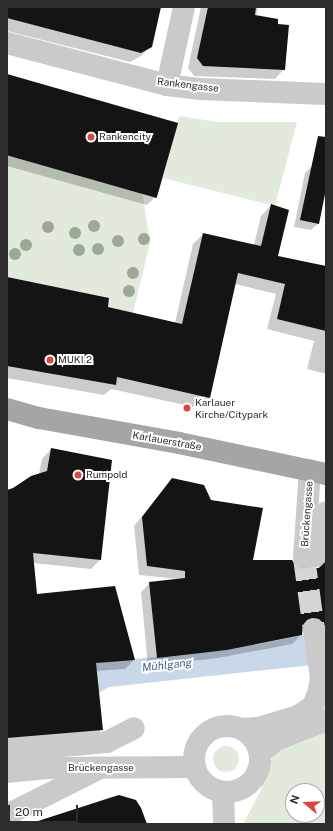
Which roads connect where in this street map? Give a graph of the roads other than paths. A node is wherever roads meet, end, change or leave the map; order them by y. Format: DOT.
graph roads {
  1 [pos="184,7"];
  2 [pos="7,43"];
  3 [pos="167,85"];
  4 [pos="326,94"];
  5 [pos="7,409"];
  6 [pos="318,472"];
  7 [pos="325,524"];
  8 [pos="314,630"];
  9 [pos="326,720"];
  10 [pos="134,728"];
  11 [pos="242,729"];
  12 [pos="7,751"];
  13 [pos="260,753"];
  14 [pos="195,766"];
  15 [pos="101,767"];
  16 [pos="7,772"];
  17 [pos="223,792"];
  18 [pos="7,815"];
  19 [pos="224,824"];
  1 -- 3 [label="street"];
  2 -- 3 [label="street, Rankengasse"];
  3 -- 4 [label="street, Rankengasse"];
  5 -- 6 [label="main road, Karlauerstraße"];
  6 -- 7 [label="street, Brückengasse"];
  8 -- 11 [label="street"];
  9 -- 13 [label="street"];
  10 -- 12 [label="street"];
  11 -- 13 [label="street"];
  11 -- 14 [label="street"];
  13 -- 17 [label="street"];
  14 -- 15 [label="street, Brückengasse"];
  14 -- 17 [label="street"];
  15 -- 16 [label="street, Brückengasse"];
  15 -- 18 [label="street"];
  17 -- 19 [label="street"];
}
